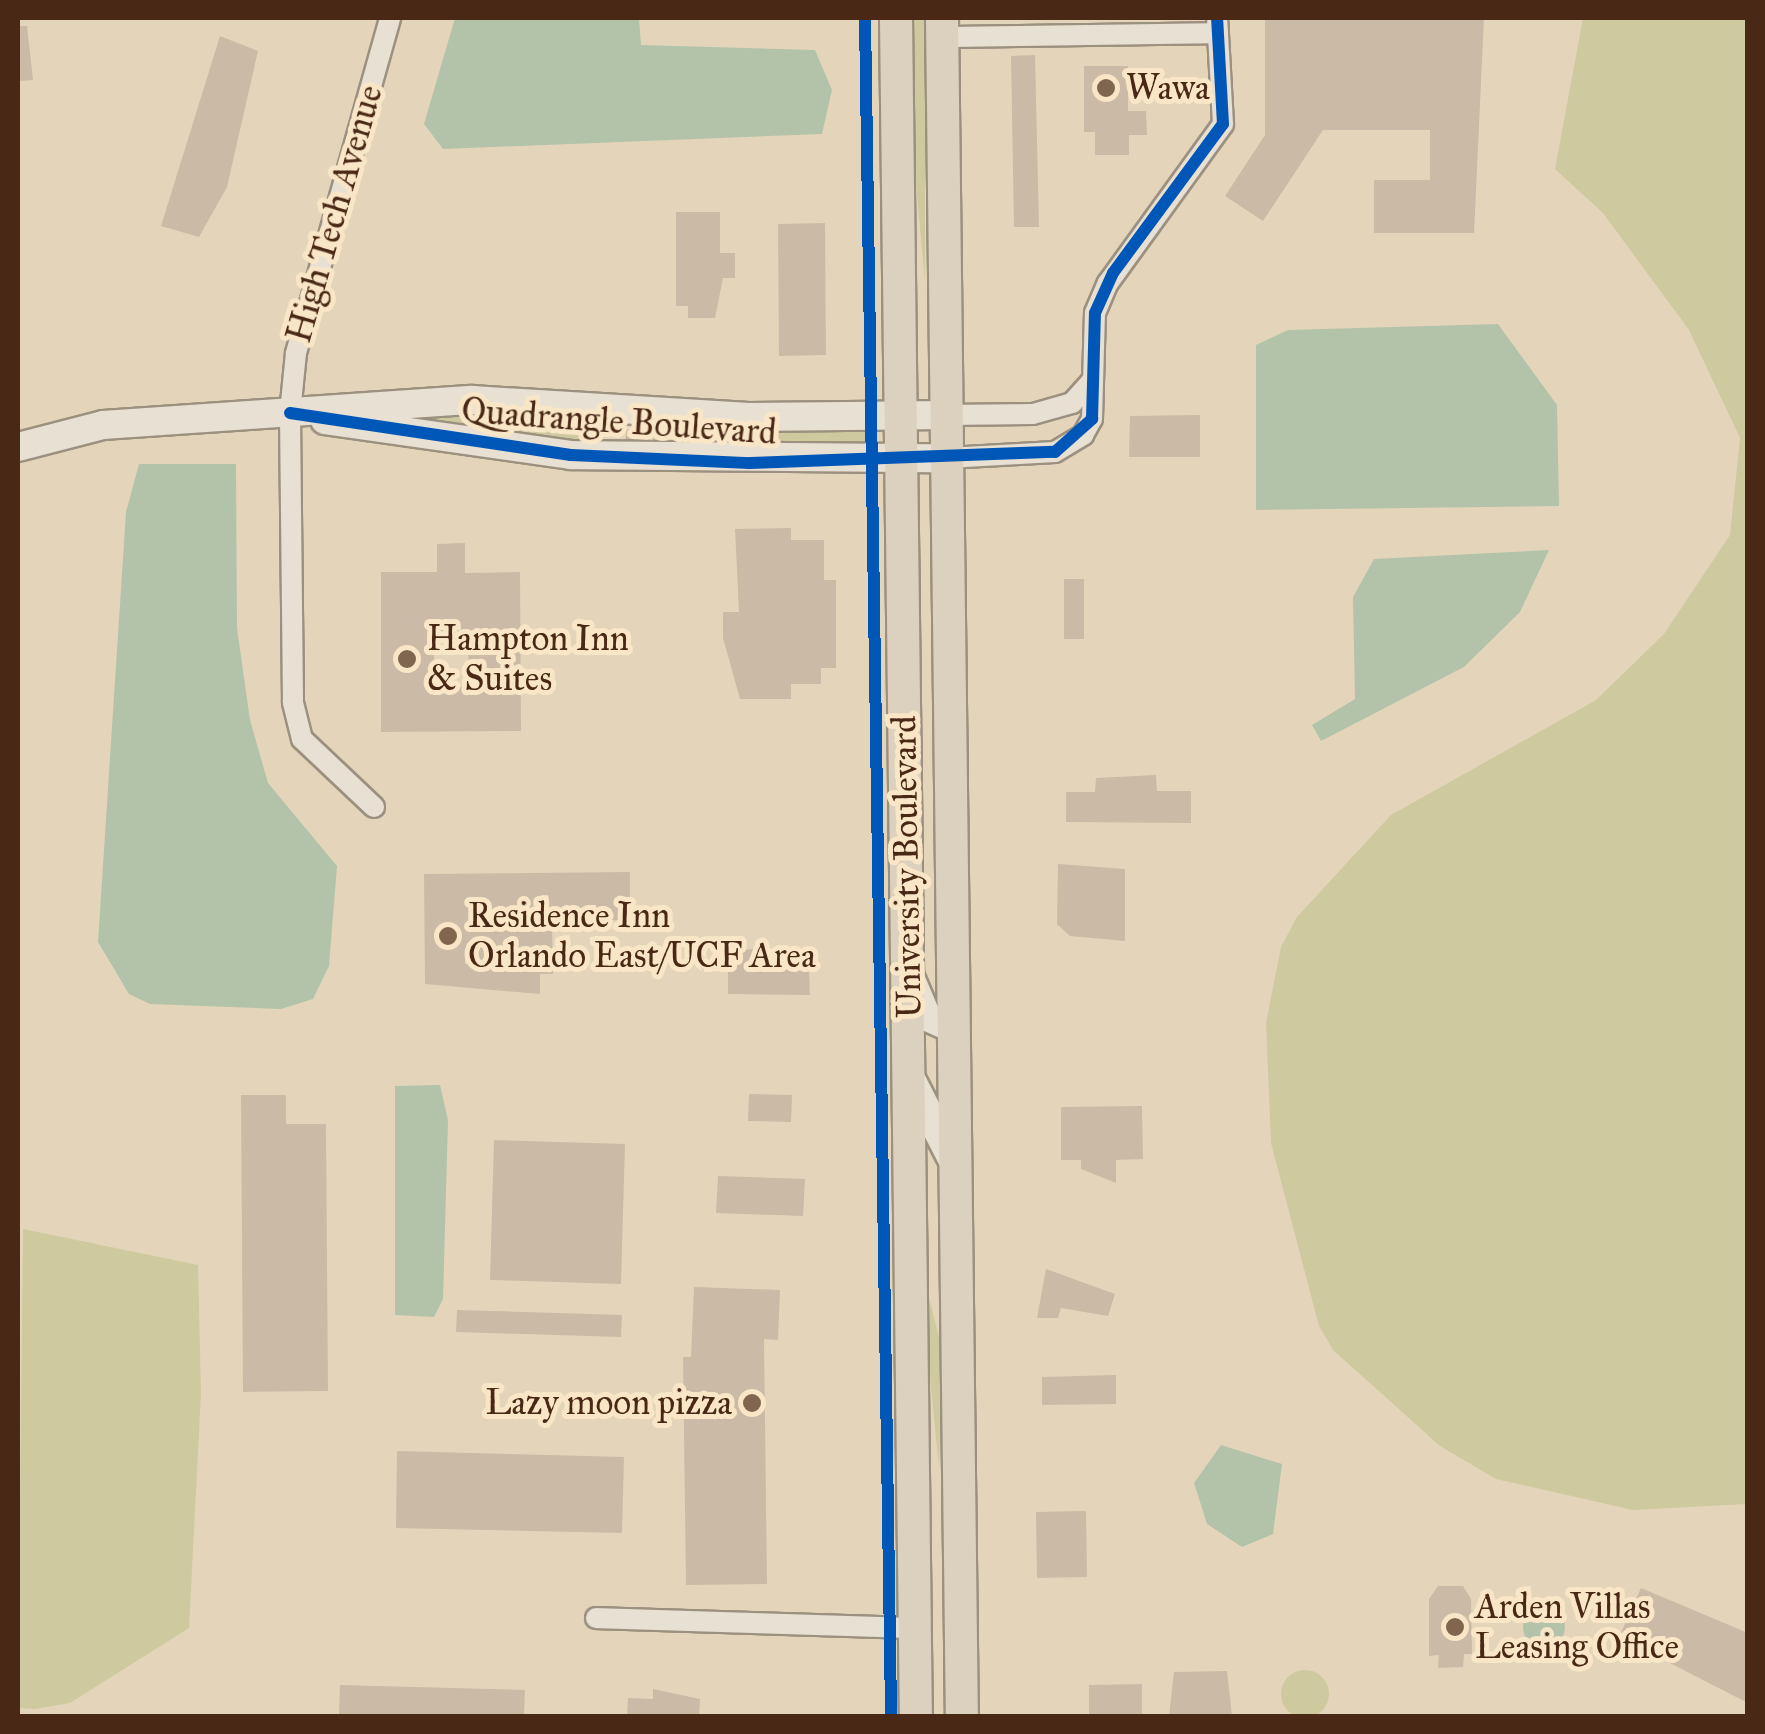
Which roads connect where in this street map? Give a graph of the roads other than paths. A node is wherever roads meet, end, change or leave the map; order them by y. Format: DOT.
graph roads {
  1 [pos="390,18"];
  2 [pos="896,18"];
  3 [pos="1218,25"];
  4 [pos="942,27"];
  5 [pos="1092,381"];
  6 [pos="290,413"];
  7 [pos="901,414"];
  8 [pos="946,415"];
  9 [pos="18,447"];
  10 [pos="948,458"];
  11 [pos="902,460"];
  12 [pos="374,807"];
  13 [pos="909,976"];
  14 [pos="954,1030"];
  15 [pos="910,1077"];
  16 [pos="956,1168"];
  17 [pos="915,1527"];
  18 [pos="596,1618"];
  19 [pos="917,1628"];
  20 [pos="961,1636"];
  21 [pos="916,1716"];
  22 [pos="958,1716"];
  1 -- 6 [label="street, High Tech Avenue"];
  2 -- 7 [label="main road, University Boulevard"];
  3 -- 4 [label="street"];
  3 -- 5 [label="street"];
  4 -- 8 [label="main road, University Boulevard"];
  5 -- 8 [label="street"];
  5 -- 10 [label="street"];
  6 -- 7 [label="street, Quadrangle Boulevard"];
  6 -- 9 [label="street, Quadrangle Boulevard"];
  6 -- 11 [label="street, Quadrangle Boulevard"];
  6 -- 12 [label="street, High Tech Avenue"];
  7 -- 8 [label="street, Quadrangle Boulevard"];
  7 -- 11 [label="main road, University Boulevard"];
  8 -- 10 [label="main road, University Boulevard"];
  10 -- 11 [label="street, Quadrangle Boulevard"];
  10 -- 14 [label="main road, University Boulevard"];
  11 -- 13 [label="main road, University Boulevard"];
  13 -- 14 [label="street"];
  13 -- 15 [label="main road, University Boulevard"];
  14 -- 16 [label="main road, University Boulevard"];
  15 -- 16 [label="street"];
  15 -- 17 [label="main road, University Boulevard"];
  16 -- 20 [label="main road, University Boulevard"];
  17 -- 19 [label="main road, University Boulevard"];
  17 -- 20 [label="main road"];
  18 -- 19 [label="street"];
  19 -- 21 [label="main road, University Boulevard"];
  19 -- 22 [label="main road"];
  20 -- 22 [label="main road, University Boulevard"];
}
